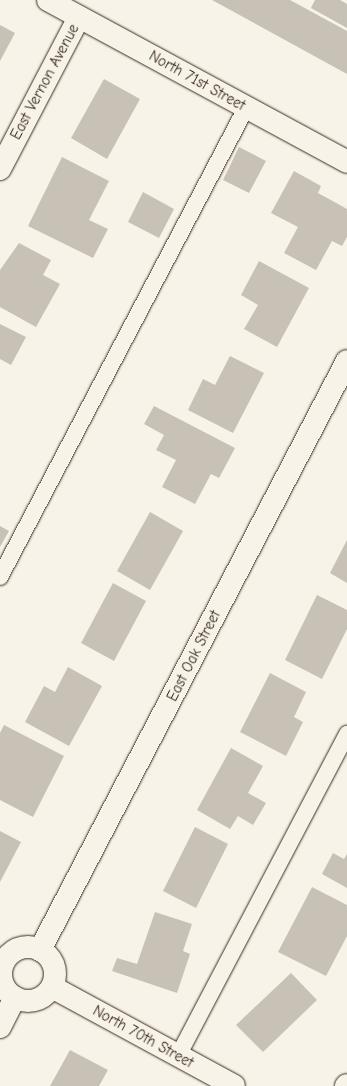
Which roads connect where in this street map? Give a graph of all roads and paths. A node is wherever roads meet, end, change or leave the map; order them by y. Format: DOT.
graph roads {
  1 [pos="48,0"];
  2 [pos="79,17"];
  3 [pos="246,108"];
  4 [pos="347,162"];
  5 [pos="0,169"];
  6 [pos="347,361"];
  7 [pos="0,577"];
  8 [pos="347,734"];
  9 [pos="40,950"];
  10 [pos="2,961"];
  11 [pos="52,986"];
  12 [pos="15,998"];
  13 [pos="0,1027"];
  14 [pos="178,1056"];
  15 [pos="234,1086"];
  1 -- 2 [label="street, North 71st Street"];
  2 -- 3 [label="street, North 71st Street"];
  2 -- 5 [label="street, East Vernon Avenue"];
  3 -- 4 [label="street, North 71st Street"];
  3 -- 7 [label="lane"];
  6 -- 9 [label="street, East Oak Street"];
  8 -- 14 [label="lane"];
  9 -- 10 [label="street"];
  9 -- 11 [label="street"];
  10 -- 12 [label="street"];
  11 -- 12 [label="street"];
  11 -- 14 [label="street, North 70th Street"];
  12 -- 13 [label="street"];
  14 -- 15 [label="street, North 70th Street"];
}
